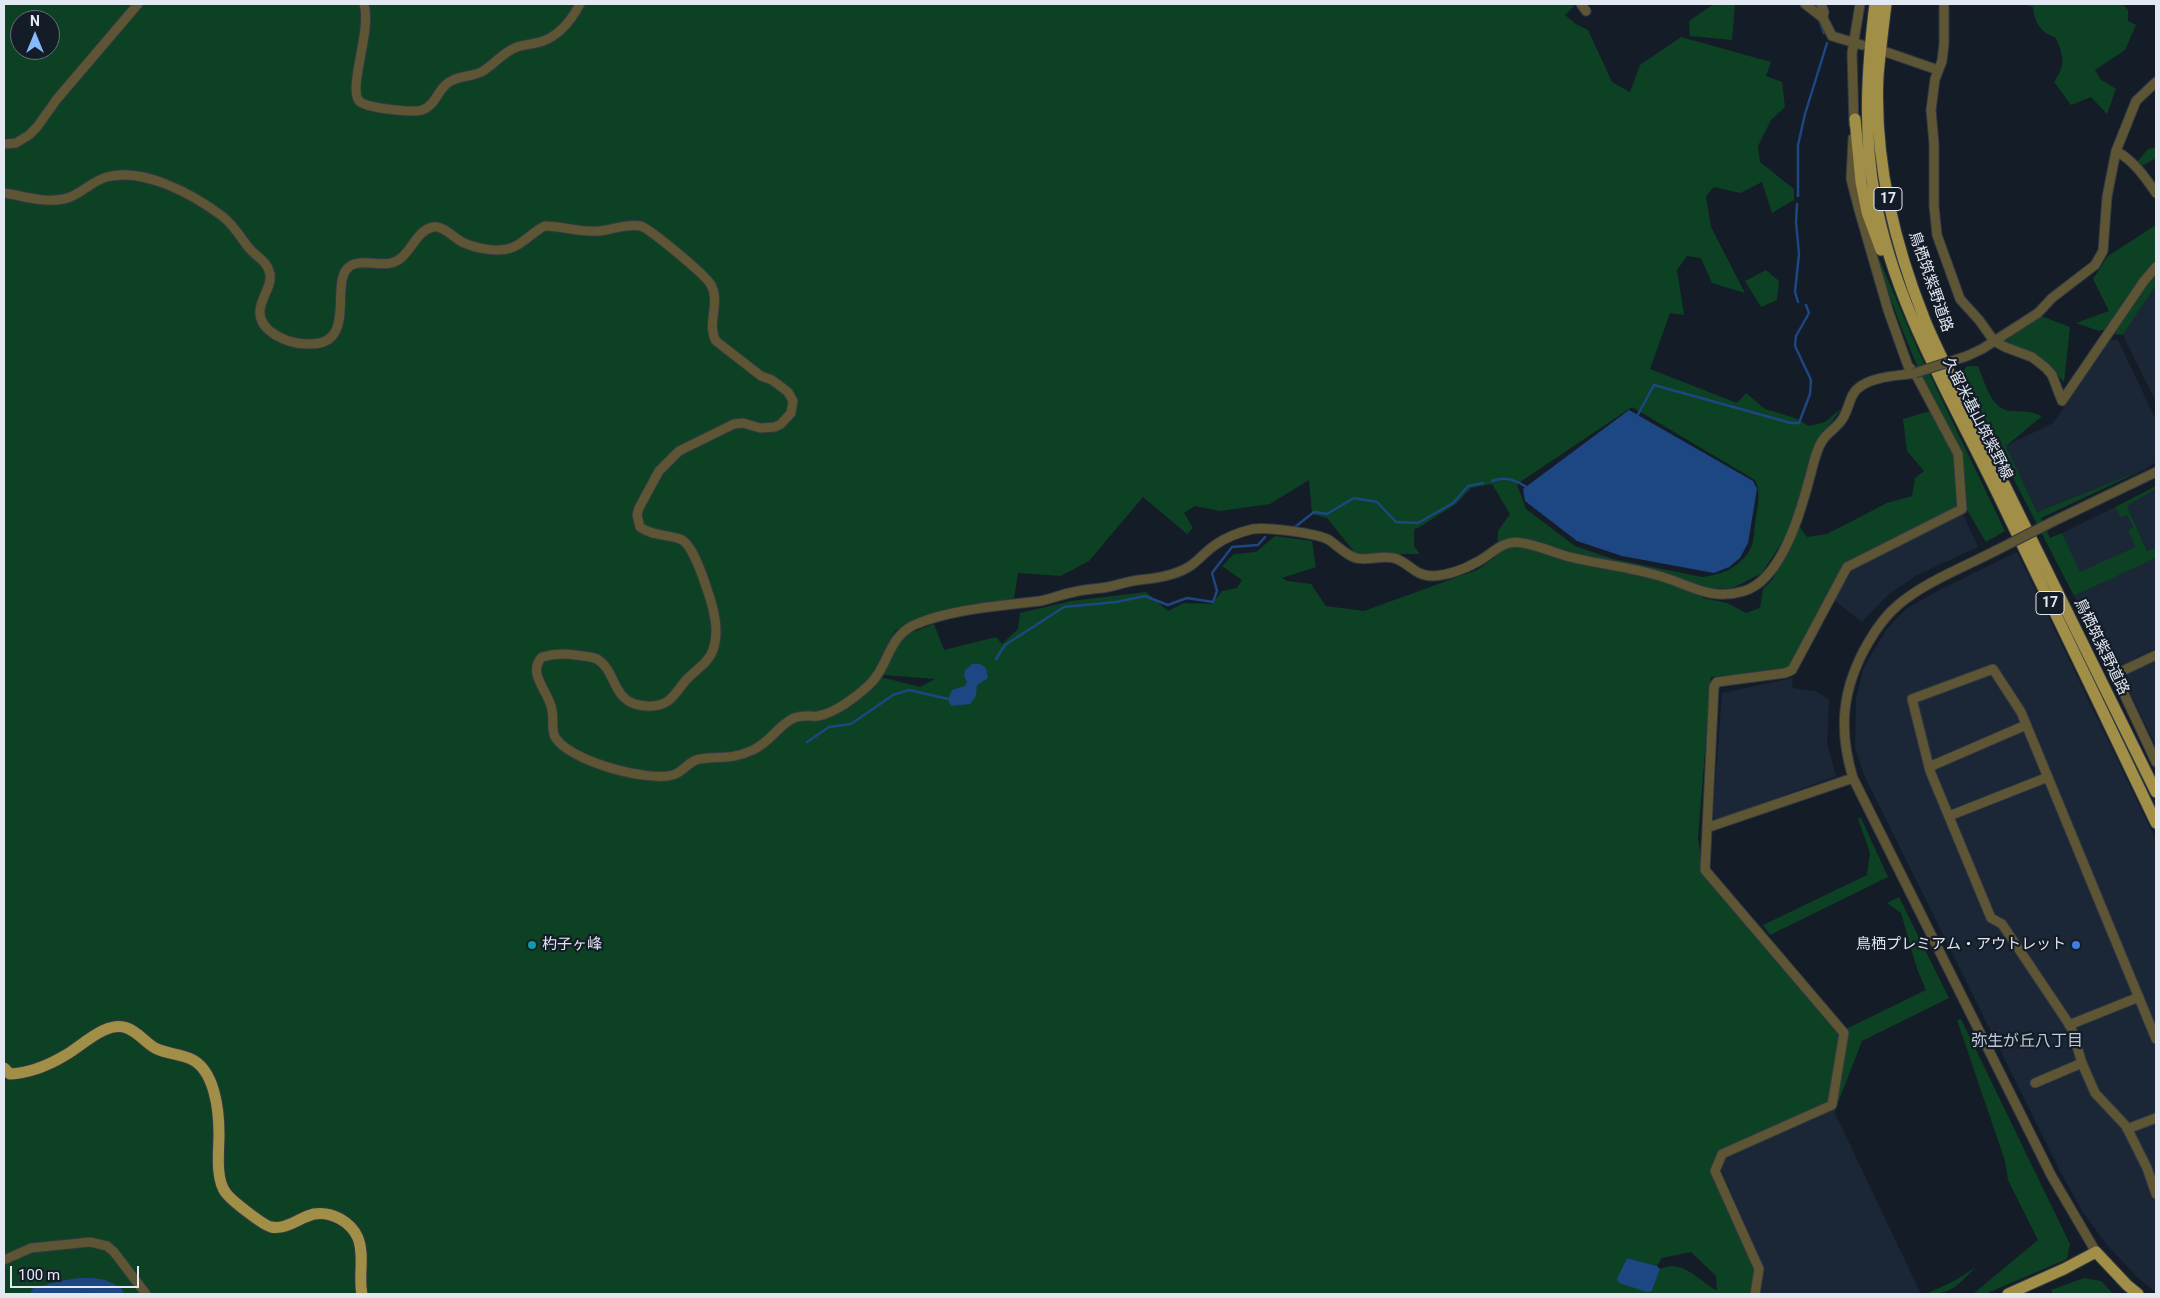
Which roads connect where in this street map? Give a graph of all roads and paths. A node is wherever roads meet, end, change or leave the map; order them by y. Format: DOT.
graph roads {
  1 [pos="138,4"];
  2 [pos="364,4"];
  3 [pos="580,4"];
  4 [pos="1805,4"];
  5 [pos="1821,4"];
  6 [pos="1860,4"];
  7 [pos="1875,4"];
  8 [pos="1886,4"];
  9 [pos="1944,4"];
  10 [pos="1823,18"];
  11 [pos="1858,44"];
  12 [pos="1886,52"];
  13 [pos="1938,70"];
  14 [pos="2156,82"];
  15 [pos="1855,119"];
  16 [pos="4,144"];
  17 [pos="2116,150"];
  18 [pos="4,193"];
  19 [pos="2156,193"];
  20 [pos="2156,267"];
  21 [pos="1900,285"];
  22 [pos="1994,341"];
  23 [pos="1914,373"];
  24 [pos="2156,472"];
  25 [pos="2156,655"];
  26 [pos="2026,725"];
  27 [pos="2156,762"];
  28 [pos="1929,767"];
  29 [pos="2048,777"];
  30 [pos="1853,778"];
  31 [pos="2156,792"];
  32 [pos="1948,816"];
  33 [pos="2156,823"];
  34 [pos="1709,827"];
  35 [pos="2139,998"];
  36 [pos="2069,1025"];
  37 [pos="2156,1039"];
  38 [pos="2082,1063"];
  39 [pos="4,1068"];
  40 [pos="2035,1082"];
  41 [pos="2156,1118"];
  42 [pos="2127,1129"];
  43 [pos="2156,1194"];
  44 [pos="2096,1252"];
  45 [pos="4,1260"];
  46 [pos="146,1294"];
  47 [pos="362,1294"];
  48 [pos="1755,1294"];
  49 [pos="2008,1294"];
  50 [pos="2138,1294"];
  1 -- 16 [label="street"];
  2 -- 3 [label="street"];
  4 -- 10 [label="street"];
  5 -- 10 [label="street"];
  6 -- 11 [label="street"];
  7 -- 21 [label="main road, 久留米基山筑紫野線 / 17"];
  8 -- 31 [label="main road, 鳥栖筑紫野道路 / 17"];
  9 -- 13 [label="street"];
  10 -- 11 [label="street"];
  11 -- 15 [label="street"];
  12 -- 13 [label="street"];
  13 -- 22 [label="street"];
  14 -- 17 [label="street"];
  15 -- 21 [label="main road"];
  15 -- 23 [label="street"];
  17 -- 19 [label="street"];
  17 -- 22 [label="street"];
  18 -- 23 [label="street"];
  20 -- 22 [label="street"];
  21 -- 33 [label="main road, 久留米基山筑紫野線 / 17"];
  22 -- 23 [label="street, bridge"];
  23 -- 34 [label="street"];
  24 -- 30 [label="street, bridge"];
  25 -- 27 [label="street"];
  26 -- 28 [label="street"];
  26 -- 28 [label="street"];
  26 -- 29 [label="street"];
  28 -- 32 [label="street"];
  29 -- 32 [label="street"];
  29 -- 35 [label="street"];
  30 -- 34 [label="street"];
  30 -- 44 [label="street"];
  32 -- 36 [label="street"];
  34 -- 48 [label="street"];
  35 -- 36 [label="street"];
  35 -- 37 [label="street"];
  36 -- 38 [label="street"];
  38 -- 40 [label="street"];
  38 -- 42 [label="street"];
  39 -- 47 [label="main road"];
  41 -- 42 [label="street"];
  42 -- 43 [label="street"];
  44 -- 49 [label="main road"];
  44 -- 50 [label="main road"];
  45 -- 46 [label="street"];
}
